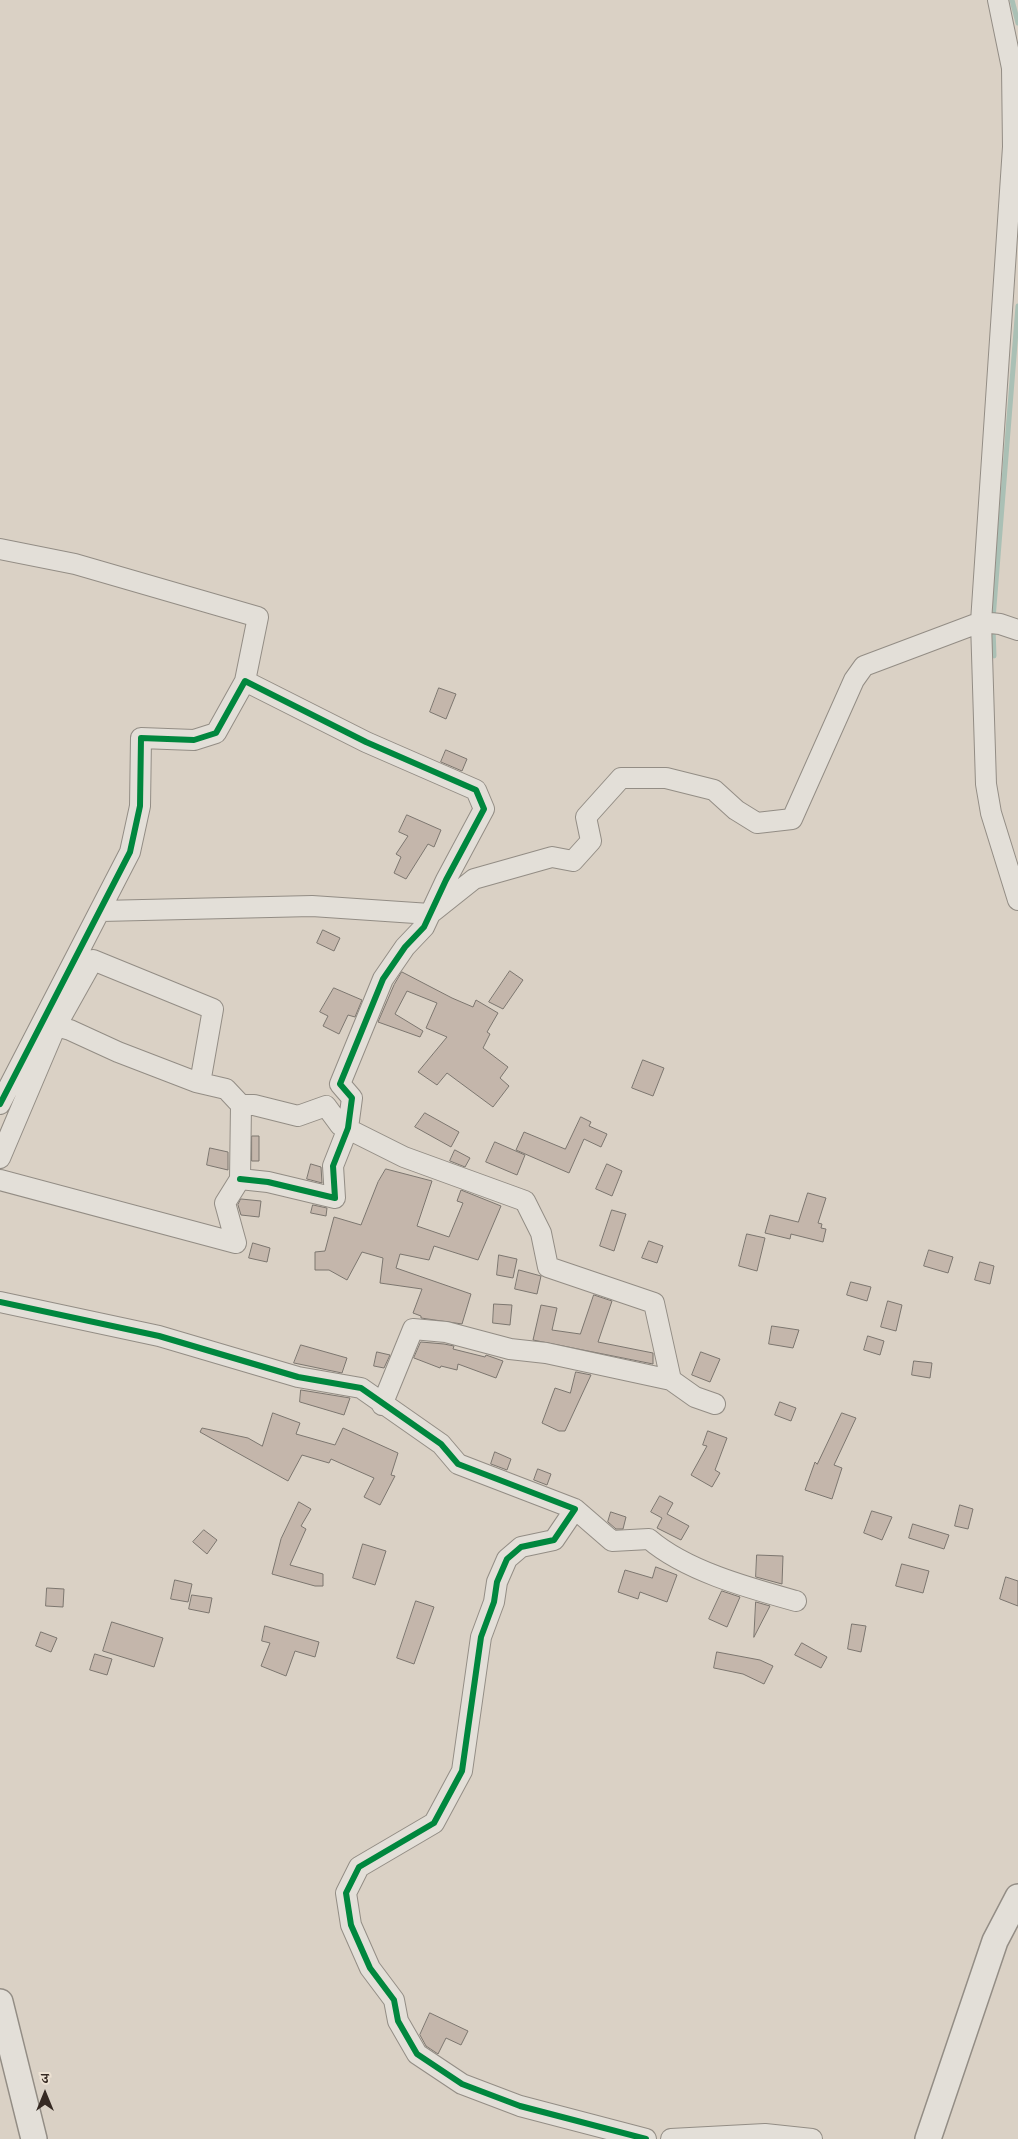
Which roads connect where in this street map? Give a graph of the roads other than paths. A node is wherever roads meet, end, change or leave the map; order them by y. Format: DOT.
graph roads {
  1 [pos="998,0"];
  2 [pos="0,548"];
  3 [pos="996,625"];
  4 [pos="245,681"];
  5 [pos="1018,900"];
  6 [pos="101,911"];
  7 [pos="430,914"];
  8 [pos="56,1026"];
  9 [pos="200,1083"];
  10 [pos="0,1104"];
  11 [pos="241,1105"];
  12 [pos="348,1128"];
  13 [pos="0,1158"];
  14 [pos="240,1179"];
  15 [pos="0,1180"];
  16 [pos="0,1302"];
  17 [pos="671,1380"];
  18 [pos="715,1404"];
  19 [pos="382,1405"];
  20 [pos="575,1509"];
  21 [pos="796,1601"];
  22 [pos="1018,1897"];
  23 [pos="0,2002"];
  24 [pos="34,2139"];
  25 [pos="646,2139"];
  26 [pos="671,2139"];
  27 [pos="812,2139"];
  28 [pos="928,2139"];
  1 -- 3 [label="street"];
  2 -- 4 [label="street"];
  3 -- 5 [label="street"];
  3 -- 7 [label="street"];
  4 -- 6 [label="street"];
  4 -- 7 [label="street"];
  6 -- 7 [label="street"];
  6 -- 10 [label="street"];
  7 -- 12 [label="street"];
  8 -- 9 [label="street"];
  8 -- 9 [label="street"];
  8 -- 13 [label="street"];
  9 -- 11 [label="street"];
  11 -- 12 [label="street"];
  11 -- 14 [label="street"];
  12 -- 14 [label="street"];
  12 -- 17 [label="street"];
  14 -- 15 [label="street"];
  16 -- 19 [label="street"];
  17 -- 18 [label="street"];
  17 -- 19 [label="street"];
  19 -- 20 [label="street"];
  20 -- 21 [label="street"];
  20 -- 25 [label="street"];
  22 -- 28 [label="street"];
  23 -- 24 [label="street"];
  26 -- 27 [label="street"];
}
